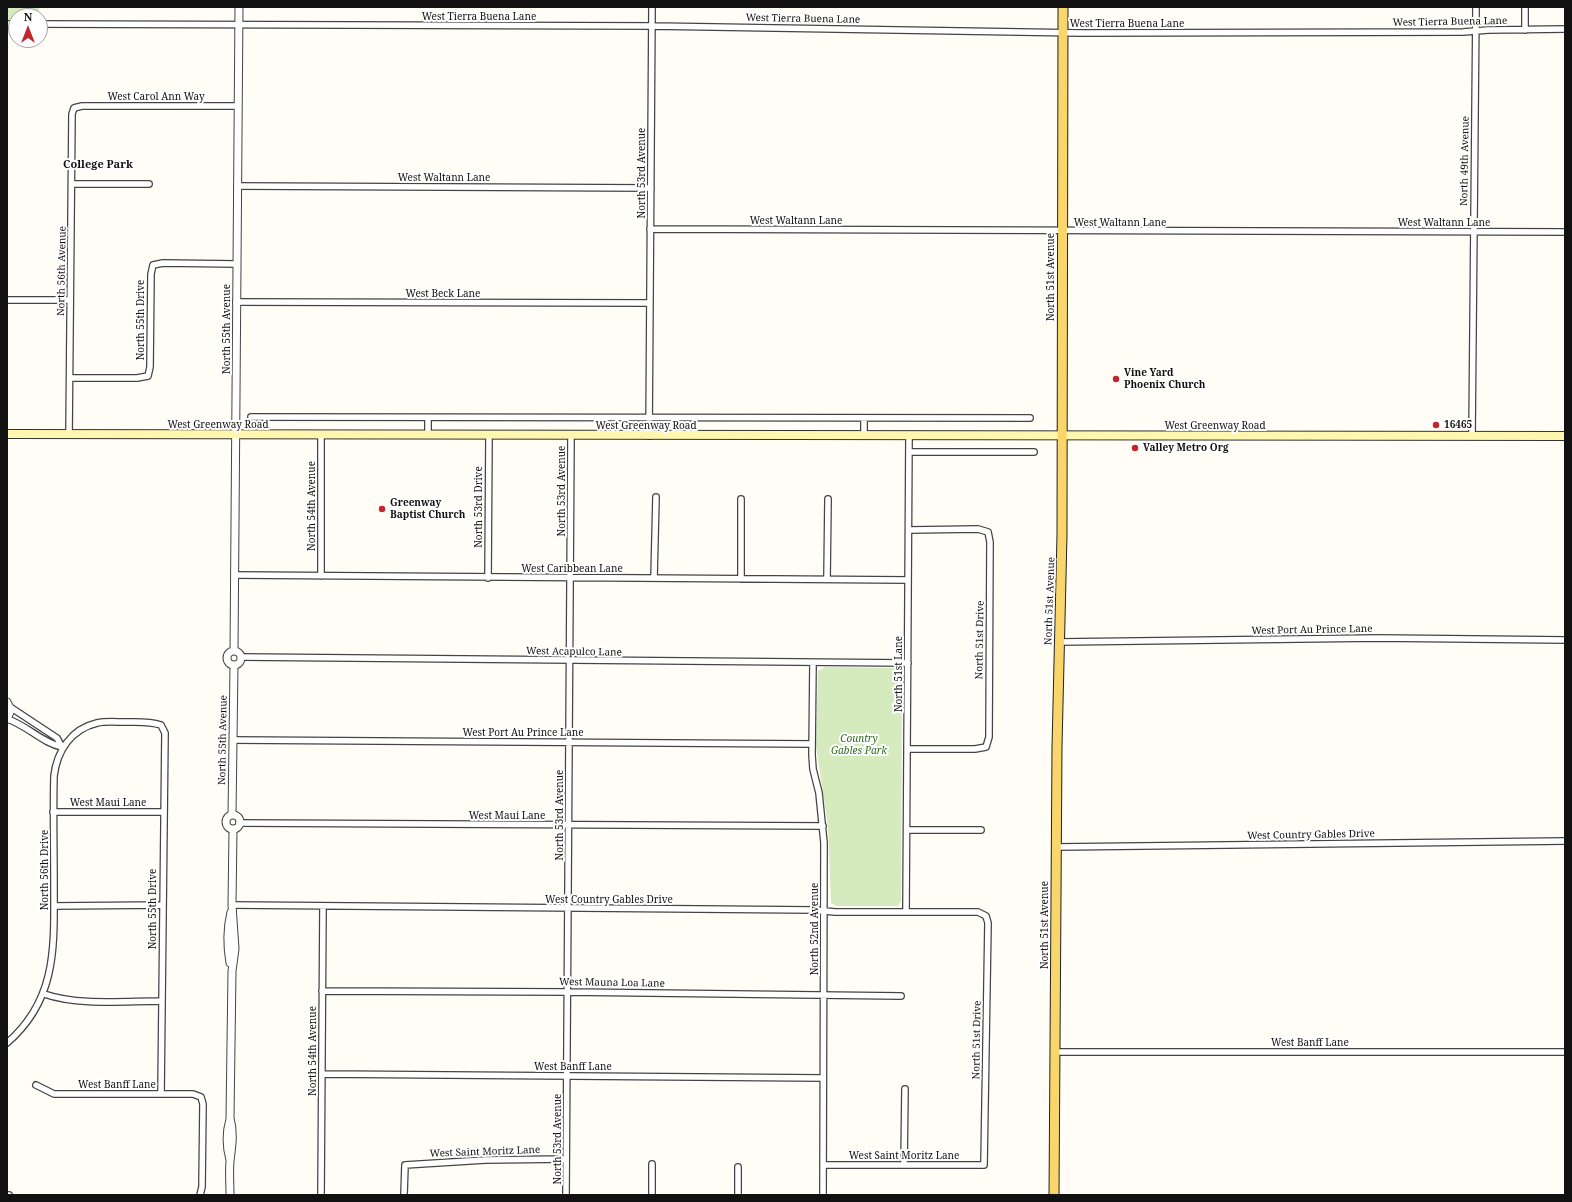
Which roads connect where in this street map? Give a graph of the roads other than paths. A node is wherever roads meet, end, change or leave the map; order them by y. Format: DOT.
graph roads {
  1 [pos="239,7"];
  2 [pos="652,7"];
  3 [pos="1063,7"];
  4 [pos="1476,7"];
  5 [pos="1525,7"];
  6 [pos="48,24"];
  7 [pos="239,25"];
  8 [pos="652,26"];
  9 [pos="1565,29"];
  10 [pos="1525,30"];
  11 [pos="1476,31"];
  12 [pos="1062,32"];
  13 [pos="238,106"];
  14 [pos="74,108"];
  15 [pos="72,184"];
  16 [pos="149,184"];
  17 [pos="237,186"];
  18 [pos="651,188"];
  19 [pos="650,229"];
  20 [pos="1062,231"];
  21 [pos="1474,232"];
  22 [pos="1565,232"];
  23 [pos="237,264"];
  24 [pos="7,300"];
  25 [pos="70,300"];
  26 [pos="236,302"];
  27 [pos="650,303"];
  28 [pos="70,378"];
  29 [pos="252,417"];
  30 [pos="428,418"];
  31 [pos="649,418"];
  32 [pos="864,418"];
  33 [pos="1030,418"];
  34 [pos="7,434"];
  35 [pos="69,434"];
  36 [pos="236,435"];
  37 [pos="321,435"];
  38 [pos="428,435"];
  39 [pos="489,435"];
  40 [pos="571,435"];
  41 [pos="649,436"];
  42 [pos="864,436"];
  43 [pos="909,436"];
  44 [pos="1063,436"];
  45 [pos="1472,436"];
  46 [pos="1565,436"];
  47 [pos="909,452"];
  48 [pos="1034,452"];
  49 [pos="656,497"];
  50 [pos="741,499"];
  51 [pos="828,499"];
  52 [pos="908,530"];
  53 [pos="235,575"];
  54 [pos="321,576"];
  55 [pos="488,578"];
  56 [pos="570,578"];
  57 [pos="654,578"];
  58 [pos="741,579"];
  59 [pos="827,579"];
  60 [pos="908,580"];
  61 [pos="1565,640"];
  62 [pos="1059,642"];
  63 [pos="234,651"];
  64 [pos="241,657"];
  65 [pos="570,661"];
  66 [pos="813,663"];
  67 [pos="908,663"];
  68 [pos="234,665"];
  69 [pos="9,705"];
  70 [pos="7,719"];
  71 [pos="39,727"];
  72 [pos="35,734"];
  73 [pos="233,740"];
  74 [pos="569,742"];
  75 [pos="812,744"];
  76 [pos="62,747"];
  77 [pos="907,749"];
  78 [pos="53,812"];
  79 [pos="163,812"];
  80 [pos="232,815"];
  81 [pos="239,822"];
  82 [pos="569,825"];
  83 [pos="823,826"];
  84 [pos="233,829"];
  85 [pos="907,830"];
  86 [pos="981,830"];
  87 [pos="1565,841"];
  88 [pos="1057,846"];
  89 [pos="162,905"];
  90 [pos="54,906"];
  91 [pos="232,906"];
  92 [pos="323,906"];
  93 [pos="568,909"];
  94 [pos="825,911"];
  95 [pos="906,912"];
  96 [pos="986,916"];
  97 [pos="322,991"];
  98 [pos="568,992"];
  99 [pos="44,994"];
  100 [pos="825,995"];
  101 [pos="901,996"];
  102 [pos="162,1001"];
  103 [pos="7,1043"];
  104 [pos="1055,1052"];
  105 [pos="1565,1052"];
  106 [pos="322,1074"];
  107 [pos="567,1076"];
  108 [pos="823,1078"];
  109 [pos="36,1085"];
  110 [pos="906,1089"];
  111 [pos="162,1094"];
  112 [pos="566,1159"];
  113 [pos="652,1164"];
  114 [pos="823,1165"];
  115 [pos="904,1165"];
  116 [pos="984,1165"];
  117 [pos="738,1167"];
  118 [pos="200,1195"];
  119 [pos="230,1195"];
  120 [pos="321,1195"];
  121 [pos="404,1195"];
  122 [pos="566,1195"];
  123 [pos="652,1195"];
  124 [pos="738,1195"];
  125 [pos="823,1195"];
  126 [pos="1054,1195"];
  1 -- 7 [label="street, North 55th Avenue"];
  2 -- 8 [label="street, North 53rd Avenue"];
  3 -- 12 [label="main road, North 51st Avenue"];
  4 -- 11 [label="street, North 49th Avenue"];
  5 -- 10 [label="street"];
  6 -- 7 [label="street, West Tierra Buena Lane"];
  7 -- 8 [label="street, West Tierra Buena Lane"];
  7 -- 13 [label="street, North 55th Avenue"];
  8 -- 12 [label="street, West Tierra Buena Lane"];
  8 -- 18 [label="street, North 53rd Avenue"];
  9 -- 10 [label="street, West Tierra Buena Lane"];
  10 -- 11 [label="street, West Tierra Buena Lane"];
  11 -- 12 [label="street, West Tierra Buena Lane"];
  11 -- 21 [label="street, North 49th Avenue"];
  12 -- 20 [label="main road, North 51st Avenue"];
  13 -- 14 [label="street, West Carol Ann Way"];
  13 -- 17 [label="street, North 55th Avenue"];
  14 -- 15 [label="street, North 56th Avenue"];
  15 -- 16 [label="street"];
  15 -- 25 [label="street, North 56th Avenue"];
  17 -- 18 [label="street, West Waltann Lane"];
  17 -- 23 [label="street, North 55th Avenue"];
  18 -- 19 [label="street, North 53rd Avenue"];
  19 -- 20 [label="street, West Waltann Lane"];
  19 -- 27 [label="street, North 53rd Avenue"];
  20 -- 21 [label="street, West Waltann Lane"];
  20 -- 44 [label="main road, North 51st Avenue"];
  21 -- 22 [label="street, West Waltann Lane"];
  21 -- 45 [label="street, North 49th Avenue"];
  23 -- 26 [label="street, North 55th Avenue"];
  23 -- 28 [label="street, North 55th Drive"];
  24 -- 25 [label="street"];
  25 -- 28 [label="street, North 56th Avenue"];
  26 -- 27 [label="street, West Beck Lane"];
  26 -- 36 [label="street, North 55th Avenue"];
  27 -- 31 [label="street, North 53rd Avenue"];
  28 -- 35 [label="street, North 56th Avenue"];
  29 -- 30 [label="street, West Greenway Road"];
  30 -- 31 [label="street, West Greenway Road"];
  30 -- 38 [label="street"];
  31 -- 32 [label="street, West Greenway Road"];
  31 -- 41 [label="street, North 53rd Avenue"];
  32 -- 33 [label="street, West Greenway Road"];
  32 -- 42 [label="street"];
  34 -- 35 [label="main road, West Greenway Road"];
  35 -- 36 [label="main road, West Greenway Road"];
  36 -- 37 [label="main road, West Greenway Road"];
  36 -- 53 [label="street, North 55th Avenue"];
  37 -- 38 [label="main road, West Greenway Road"];
  37 -- 54 [label="street, North 54th Avenue"];
  38 -- 39 [label="main road, West Greenway Road"];
  39 -- 40 [label="main road, West Greenway Road"];
  39 -- 55 [label="street, North 53rd Drive"];
  40 -- 41 [label="main road, West Greenway Road"];
  40 -- 56 [label="street, North 53rd Avenue"];
  41 -- 42 [label="main road, West Greenway Road"];
  42 -- 43 [label="main road, West Greenway Road"];
  43 -- 44 [label="main road, West Greenway Road"];
  43 -- 47 [label="street, North 51st Lane"];
  44 -- 45 [label="main road, West Greenway Road"];
  44 -- 62 [label="main road, North 51st Avenue"];
  45 -- 46 [label="main road, West Greenway Road"];
  47 -- 48 [label="street"];
  47 -- 52 [label="street, North 51st Lane"];
  49 -- 57 [label="street"];
  50 -- 58 [label="street"];
  51 -- 59 [label="street"];
  52 -- 60 [label="street, North 51st Lane"];
  52 -- 77 [label="street, North 51st Drive"];
  53 -- 54 [label="street, West Caribbean Lane"];
  53 -- 63 [label="street, North 55th Avenue"];
  54 -- 55 [label="street, West Caribbean Lane"];
  55 -- 56 [label="street, West Caribbean Lane"];
  56 -- 57 [label="street, West Caribbean Lane"];
  56 -- 65 [label="street, North 53rd Avenue"];
  57 -- 58 [label="street, West Caribbean Lane"];
  58 -- 59 [label="street, West Caribbean Lane"];
  59 -- 60 [label="street, West Caribbean Lane"];
  60 -- 67 [label="street, North 51st Lane"];
  61 -- 62 [label="street, West Port Au Prince Lane"];
  62 -- 88 [label="main road, North 51st Avenue"];
  63 -- 64 [label="street"];
  63 -- 68 [label="street, North 55th Avenue"];
  64 -- 65 [label="street, West Acapulco Lane"];
  64 -- 68 [label="street"];
  65 -- 66 [label="street, West Acapulco Lane"];
  65 -- 74 [label="street, North 53rd Avenue"];
  66 -- 67 [label="street, West Acapulco Lane"];
  66 -- 75 [label="street, North 52nd Avenue"];
  67 -- 77 [label="street, North 51st Lane"];
  68 -- 73 [label="street, North 55th Avenue"];
  69 -- 70 [label="street"];
  69 -- 71 [label="street"];
  70 -- 72 [label="street"];
  71 -- 72 [label="street"];
  71 -- 76 [label="street"];
  72 -- 76 [label="street"];
  73 -- 74 [label="street, West Port Au Prince Lane"];
  73 -- 80 [label="street, North 55th Avenue"];
  74 -- 75 [label="street, West Port Au Prince Lane"];
  74 -- 82 [label="street, North 53rd Avenue"];
  75 -- 83 [label="street, North 52nd Avenue"];
  76 -- 78 [label="street, North 56th Drive"];
  76 -- 79 [label="street, North 55th Drive"];
  77 -- 85 [label="street, North 51st Lane"];
  78 -- 79 [label="street, West Maui Lane"];
  78 -- 90 [label="street, North 56th Drive"];
  79 -- 89 [label="street, North 55th Drive"];
  80 -- 81 [label="street"];
  80 -- 84 [label="street, North 55th Avenue"];
  81 -- 82 [label="street, West Maui Lane"];
  81 -- 84 [label="street"];
  82 -- 83 [label="street, West Maui Lane"];
  82 -- 93 [label="street, North 53rd Avenue"];
  83 -- 94 [label="street, North 52nd Avenue"];
  84 -- 91 [label="street, North 55th Avenue"];
  85 -- 86 [label="street"];
  85 -- 95 [label="street, North 51st Lane"];
  87 -- 88 [label="street, West Country Gables Drive"];
  88 -- 104 [label="main road, North 51st Avenue"];
  89 -- 90 [label="street"];
  89 -- 102 [label="street, North 55th Drive"];
  90 -- 99 [label="street, North 56th Drive"];
  91 -- 92 [label="street, West Country Gables Drive"];
  91 -- 119 [label="street, North 55th Avenue"];
  92 -- 93 [label="street, West Country Gables Drive"];
  92 -- 97 [label="street, North 54th Avenue"];
  93 -- 94 [label="street, West Country Gables Drive"];
  93 -- 98 [label="street, North 53rd Avenue"];
  94 -- 95 [label="street, West Country Gables Drive"];
  94 -- 100 [label="street, North 52nd Avenue"];
  95 -- 96 [label="street, West Country Gables Drive"];
  96 -- 116 [label="street, North 51st Drive"];
  97 -- 98 [label="street, West Mauna Loa Lane"];
  97 -- 106 [label="street, North 54th Avenue"];
  98 -- 100 [label="street, West Mauna Loa Lane"];
  98 -- 107 [label="street, North 53rd Avenue"];
  99 -- 102 [label="street"];
  99 -- 103 [label="street"];
  100 -- 101 [label="street, West Mauna Loa Lane"];
  100 -- 108 [label="street, North 52nd Avenue"];
  102 -- 111 [label="street, North 55th Drive"];
  104 -- 105 [label="street, West Banff Lane"];
  104 -- 126 [label="main road, North 51st Avenue"];
  106 -- 107 [label="street, West Banff Lane"];
  106 -- 120 [label="street, North 54th Avenue"];
  107 -- 108 [label="street, West Banff Lane"];
  107 -- 112 [label="street, North 53rd Avenue"];
  108 -- 114 [label="street, North 52nd Avenue"];
  109 -- 111 [label="street, West Banff Lane"];
  110 -- 115 [label="street"];
  111 -- 118 [label="street, West Banff Lane"];
  112 -- 121 [label="street, West Saint Moritz Lane"];
  112 -- 122 [label="street, North 53rd Avenue"];
  113 -- 123 [label="street"];
  114 -- 115 [label="street, West Saint Moritz Lane"];
  114 -- 125 [label="street, North 52nd Avenue"];
  115 -- 116 [label="street, West Saint Moritz Lane"];
  117 -- 124 [label="street"];
}
